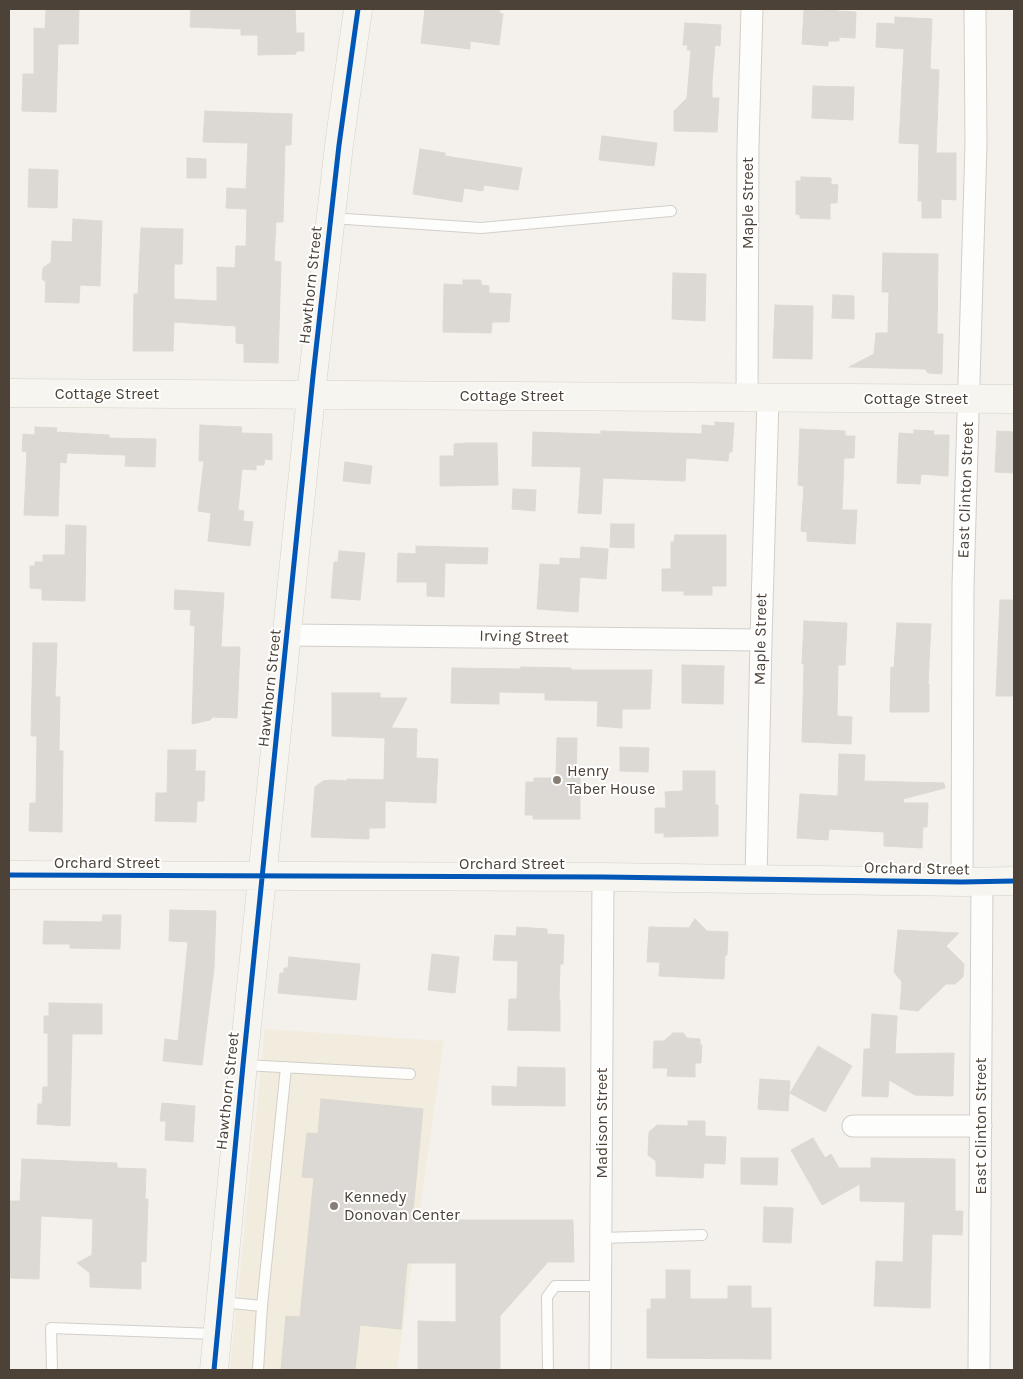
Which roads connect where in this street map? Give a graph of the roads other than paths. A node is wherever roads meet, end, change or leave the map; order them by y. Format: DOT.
graph roads {
  1 [pos="358,9"];
  2 [pos="752,9"];
  3 [pos="975,9"];
  4 [pos="672,211"];
  5 [pos="330,218"];
  6 [pos="9,393"];
  7 [pos="312,395"];
  8 [pos="758,398"];
  9 [pos="969,399"];
  10 [pos="1014,400"];
  11 [pos="288,635"];
  12 [pos="761,640"];
  13 [pos="9,875"];
  14 [pos="263,876"];
  15 [pos="603,877"];
  16 [pos="756,879"];
  17 [pos="1014,881"];
  18 [pos="972,882"];
  19 [pos="243,1065"];
  20 [pos="286,1067"];
  21 [pos="410,1074"];
  22 [pos="853,1126"];
  23 [pos="981,1126"];
  24 [pos="702,1235"];
  25 [pos="601,1238"];
  26 [pos="601,1286"];
  27 [pos="220,1302"];
  28 [pos="262,1306"];
  29 [pos="217,1334"];
  30 [pos="52,1370"];
  31 [pos="214,1370"];
  32 [pos="258,1370"];
  33 [pos="548,1370"];
  34 [pos="600,1370"];
  35 [pos="979,1370"];
  1 -- 5 [label="main road, Hawthorn Street"];
  2 -- 8 [label="street, Maple Street"];
  3 -- 9 [label="street, East Clinton Street"];
  4 -- 5 [label="lane"];
  5 -- 7 [label="main road, Hawthorn Street"];
  6 -- 7 [label="main road, Cottage Street"];
  7 -- 8 [label="main road, Cottage Street"];
  7 -- 11 [label="main road, Hawthorn Street"];
  8 -- 9 [label="main road, Cottage Street"];
  8 -- 12 [label="street, Maple Street"];
  9 -- 10 [label="main road, Cottage Street"];
  9 -- 18 [label="street, East Clinton Street"];
  11 -- 12 [label="street, Irving Street"];
  11 -- 14 [label="main road, Hawthorn Street"];
  12 -- 16 [label="street, Maple Street"];
  13 -- 14 [label="main road, Orchard Street"];
  14 -- 15 [label="main road, Orchard Street"];
  14 -- 19 [label="main road, Hawthorn Street"];
  15 -- 16 [label="main road, Orchard Street"];
  15 -- 25 [label="street, Madison Street"];
  16 -- 18 [label="main road, Orchard Street"];
  17 -- 18 [label="main road, Orchard Street"];
  18 -- 23 [label="street, East Clinton Street"];
  19 -- 20 [label="lane"];
  19 -- 27 [label="main road, Hawthorn Street"];
  20 -- 21 [label="lane"];
  20 -- 28 [label="lane"];
  22 -- 23 [label="street"];
  23 -- 35 [label="street, East Clinton Street"];
  24 -- 25 [label="lane"];
  25 -- 26 [label="street, Madison Street"];
  26 -- 33 [label="lane"];
  26 -- 34 [label="street, Madison Street"];
  27 -- 28 [label="lane"];
  27 -- 29 [label="main road, Hawthorn Street"];
  28 -- 32 [label="lane"];
  29 -- 30 [label="lane"];
  29 -- 31 [label="main road, Hawthorn Street"];
}
